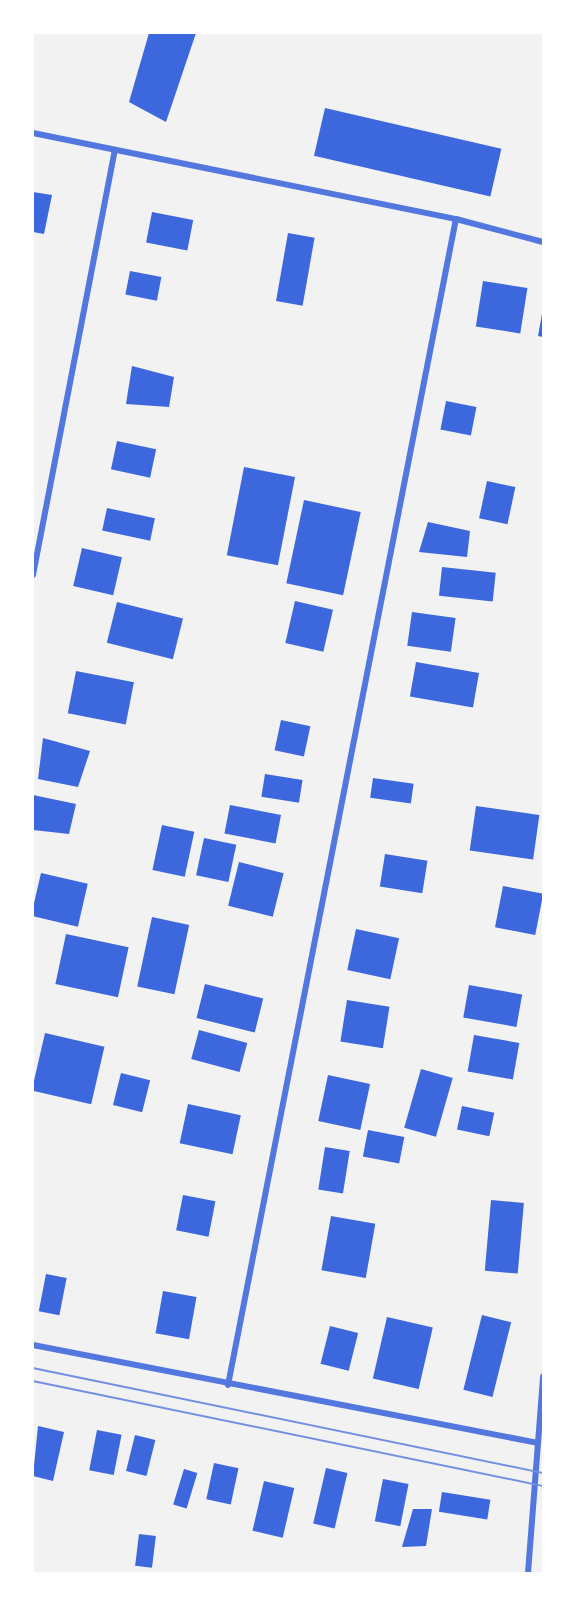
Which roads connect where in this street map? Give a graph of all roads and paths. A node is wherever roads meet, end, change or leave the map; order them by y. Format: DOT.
graph roads {
  1 [pos="33,133"];
  2 [pos="115,152"];
  3 [pos="456,219"];
  4 [pos="543,242"];
  5 [pos="33,575"];
  6 [pos="33,1346"];
  7 [pos="543,1377"];
  8 [pos="228,1385"];
  9 [pos="538,1443"];
  10 [pos="528,1573"];
  1 -- 2 [label="street"];
  2 -- 3 [label="street"];
  2 -- 5 [label="street"];
  3 -- 4 [label="street"];
  3 -- 8 [label="street"];
  6 -- 8 [label="street"];
  7 -- 9 [label="street"];
  8 -- 9 [label="street"];
  9 -- 10 [label="street"];
}
